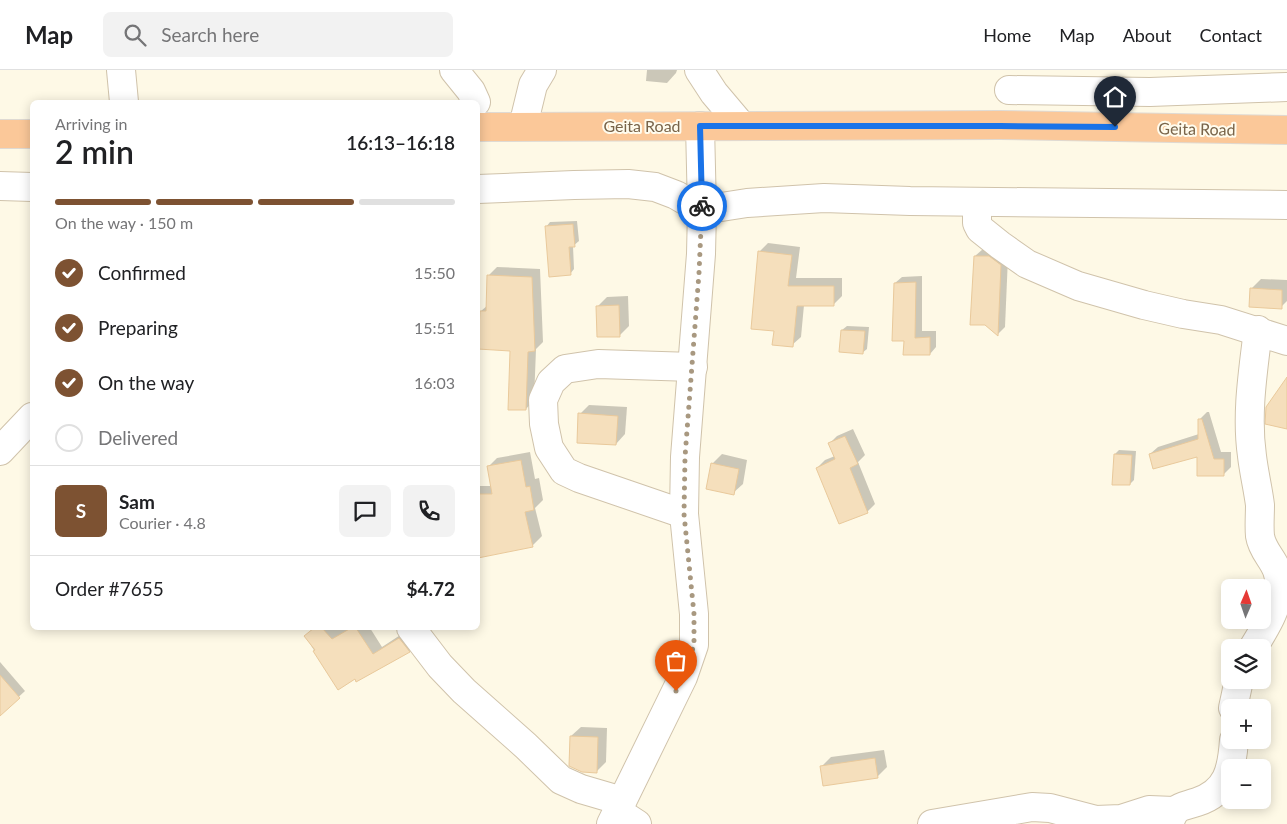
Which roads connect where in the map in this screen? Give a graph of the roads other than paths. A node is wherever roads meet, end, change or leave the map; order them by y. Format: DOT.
graph roads {
  1 [pos="121,70"];
  2 [pos="454,70"];
  3 [pos="542,70"];
  4 [pos="699,70"];
  5 [pos="1013,80"];
  6 [pos="1287,87"];
  7 [pos="124,100"];
  8 [pos="474,100"];
  9 [pos="480,116"];
  10 [pos="741,125"];
  11 [pos="523,126"];
  12 [pos="700,126"];
  13 [pos="1000,126"];
  14 [pos="1287,130"];
  15 [pos="0,134"];
  16 [pos="30,134"];
  17 [pos="0,186"];
  18 [pos="30,187"];
  19 [pos="480,189"];
  20 [pos="977,202"];
  21 [pos="1287,205"];
  22 [pos="702,210"];
  23 [pos="1258,330"];
  24 [pos="1287,341"];
  25 [pos="693,367"];
  26 [pos="30,418"];
  27 [pos="0,451"];
  28 [pos="684,514"];
  29 [pos="413,630"];
  30 [pos="1257,639"];
  31 [pos="1233,749"];
  32 [pos="622,815"];
  33 [pos="1171,817"];
  34 [pos="932,824"];
  1 -- 7 [label="street"];
  2 -- 8 [label="street"];
  3 -- 11 [label="street"];
  4 -- 10 [label="street"];
  5 -- 6 [label="street"];
  5 -- 13 [label="street"];
  9 -- 11 [label="highway, Geita Road"];
  10 -- 12 [label="highway, Geita Road"];
  10 -- 13 [label="highway, Geita Road"];
  11 -- 12 [label="highway, Geita Road"];
  12 -- 22 [label="street"];
  13 -- 14 [label="highway, Geita Road"];
  15 -- 16 [label="highway"];
  17 -- 18 [label="street"];
  19 -- 22 [label="street"];
  20 -- 21 [label="street"];
  20 -- 22 [label="street"];
  20 -- 23 [label="street"];
  22 -- 25 [label="street"];
  23 -- 24 [label="street"];
  23 -- 30 [label="street"];
  25 -- 28 [label="street"];
  25 -- 28 [label="street"];
  26 -- 27 [label="street"];
  28 -- 32 [label="street"];
  29 -- 32 [label="street"];
  31 -- 33 [label="street"];
  33 -- 34 [label="street"];
}
